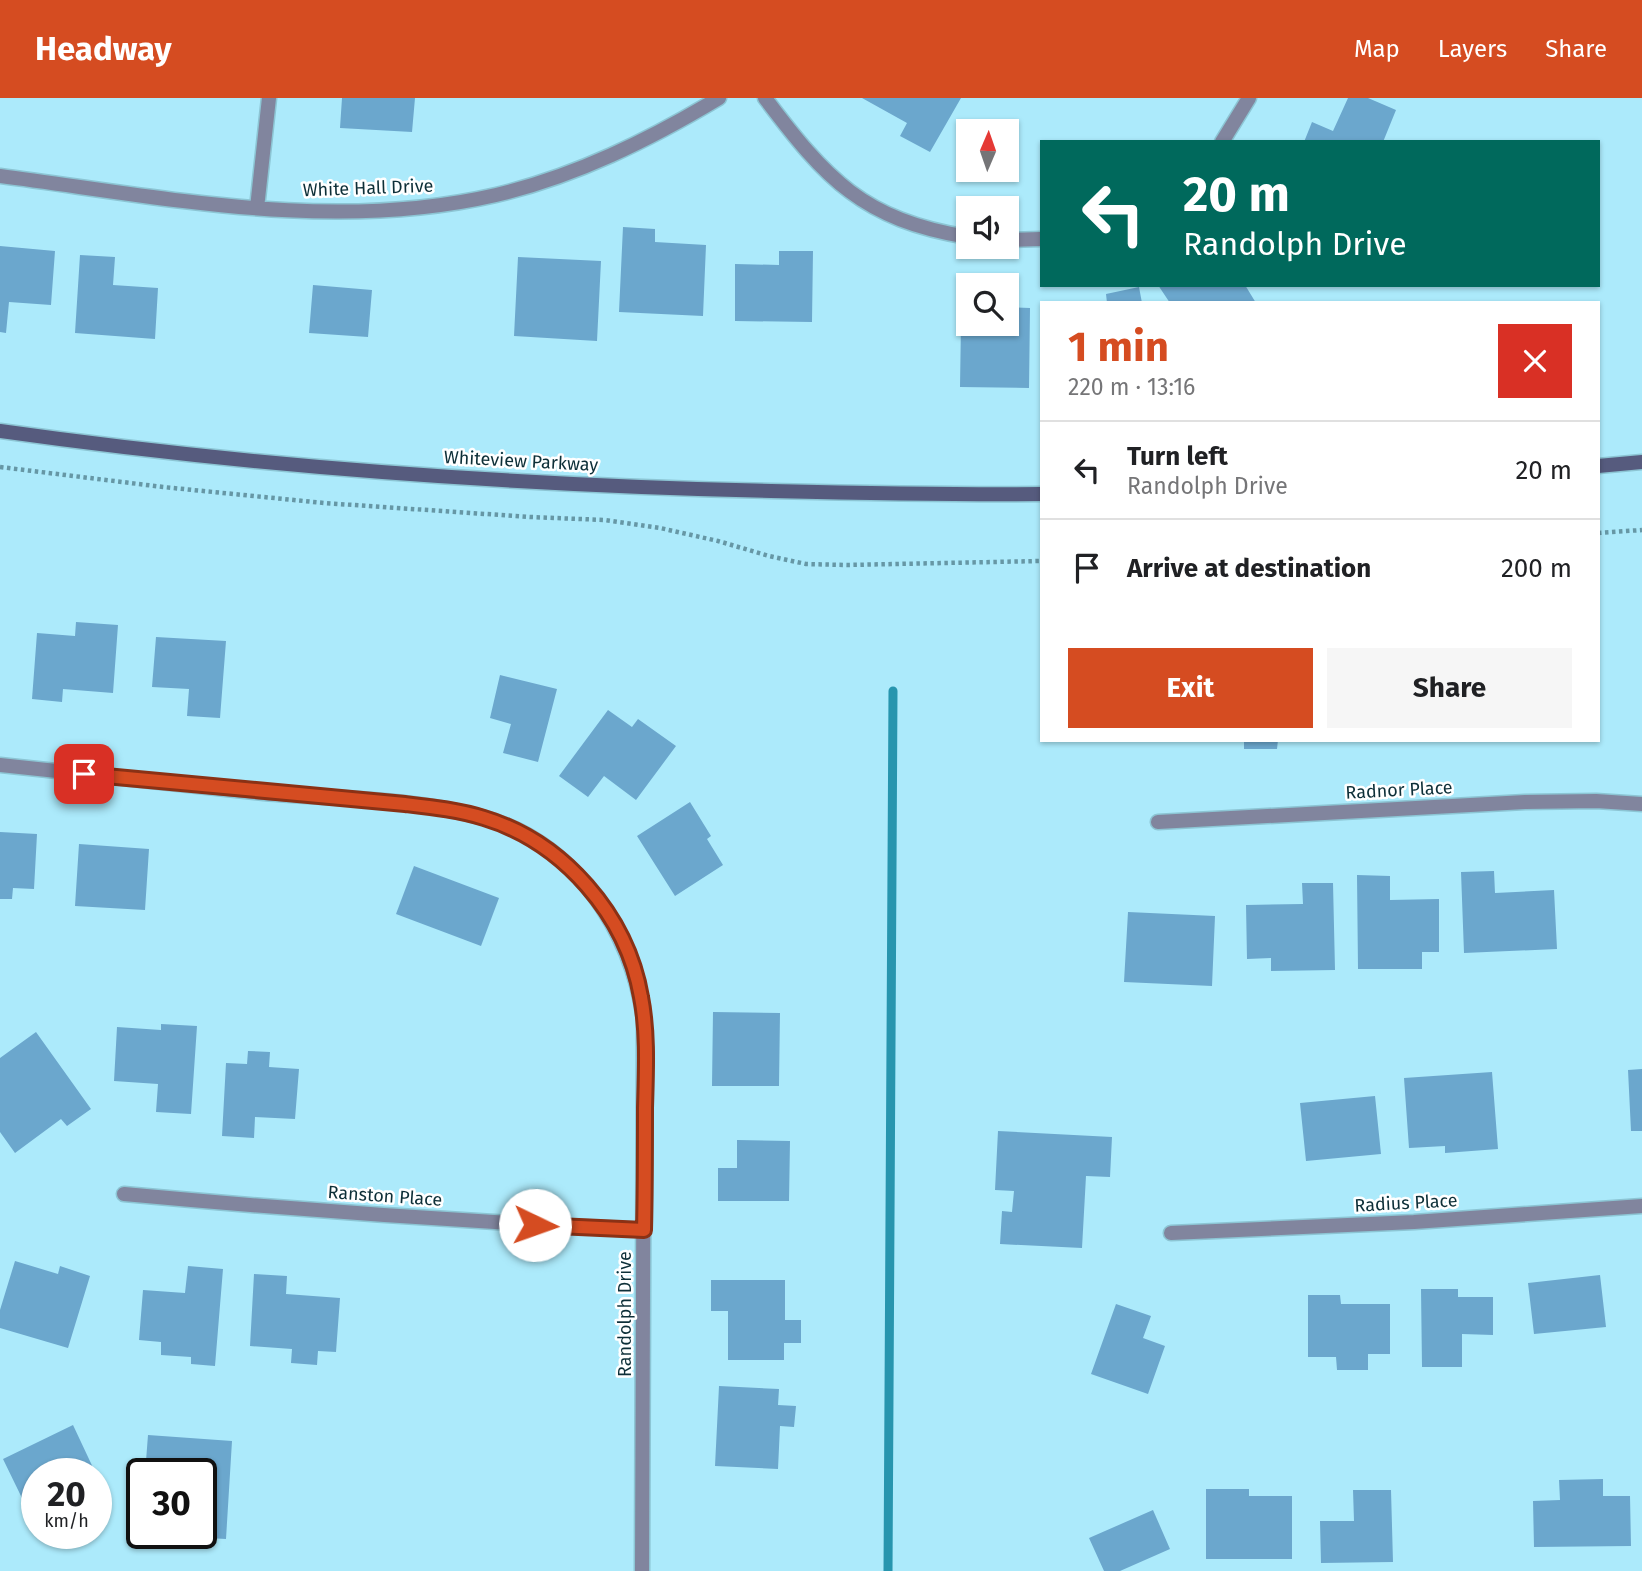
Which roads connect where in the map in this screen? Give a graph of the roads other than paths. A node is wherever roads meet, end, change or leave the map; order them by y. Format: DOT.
graph roads {
  1 [pos="269,98"];
  2 [pos="719,98"];
  3 [pos="765,98"];
  4 [pos="1249,98"];
  5 [pos="1223,140"];
  6 [pos="0,176"];
  7 [pos="257,208"];
  8 [pos="956,234"];
  9 [pos="1040,239"];
  10 [pos="1019,240"];
  11 [pos="0,431"];
  12 [pos="1642,462"];
  13 [pos="1600,466"];
  14 [pos="1040,494"];
  15 [pos="0,765"];
  16 [pos="1642,804"];
  17 [pos="1158,821"];
  18 [pos="124,1194"];
  19 [pos="1642,1206"];
  20 [pos="644,1230"];
  21 [pos="1171,1233"];
  22 [pos="642,1571"];
  1 -- 7 [label="street"];
  2 -- 7 [label="street, White Hall Drive"];
  3 -- 8 [label="street"];
  4 -- 5 [label="street"];
  6 -- 7 [label="street, White Hall Drive"];
  9 -- 10 [label="street"];
  11 -- 14 [label="street, Whiteview Parkway"];
  12 -- 13 [label="street"];
  15 -- 20 [label="street, Randolph Drive"];
  16 -- 17 [label="street, Radnor Place"];
  18 -- 20 [label="street, Ranston Place"];
  19 -- 21 [label="street, Radius Place"];
  20 -- 22 [label="street, Randolph Drive"];
}
